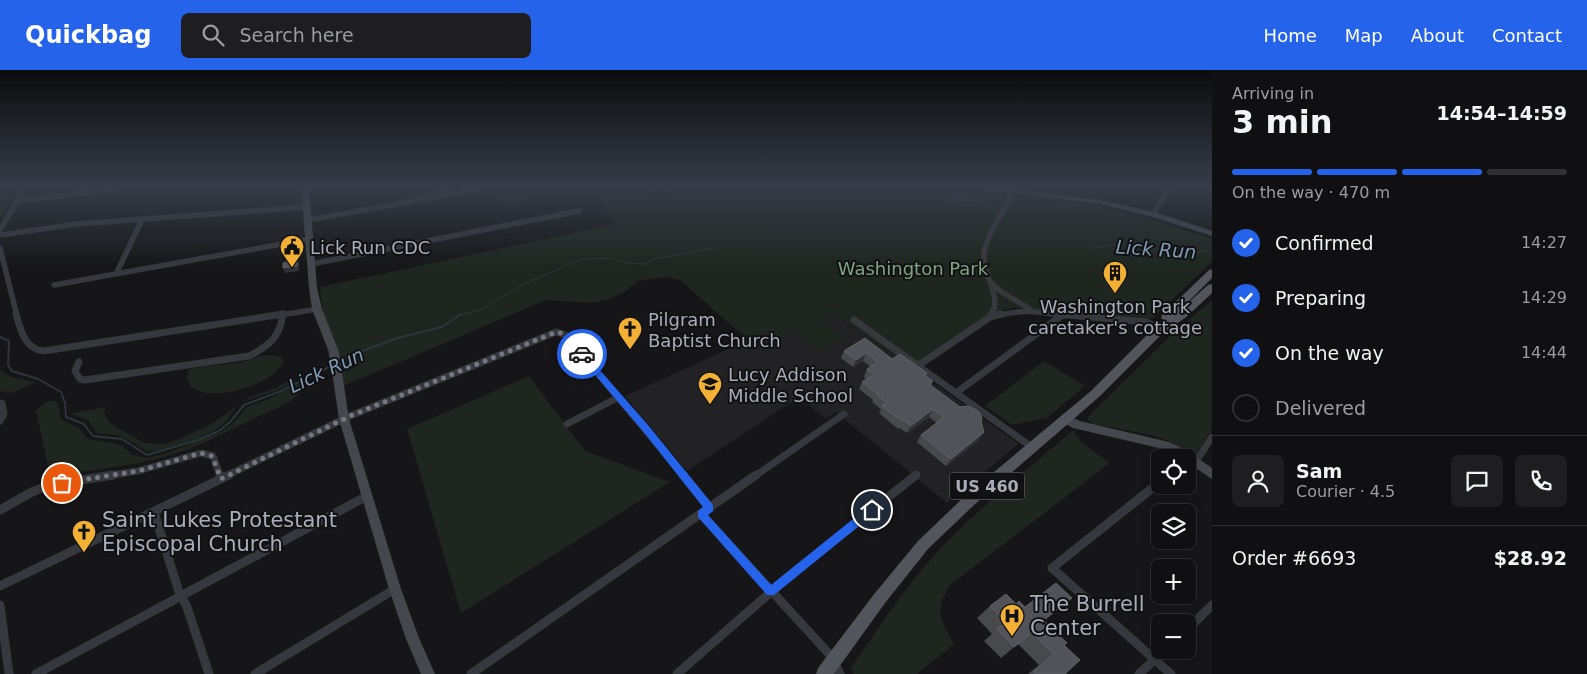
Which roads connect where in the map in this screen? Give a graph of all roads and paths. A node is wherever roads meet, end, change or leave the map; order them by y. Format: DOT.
graph roads {
  1 [pos="10,213"];
  2 [pos="228,213"];
  3 [pos="307,213"];
  4 [pos="346,213"];
  5 [pos="567,213"];
  6 [pos="1003,213"];
  7 [pos="1147,213"];
  8 [pos="1155,215"];
  9 [pos="142,220"];
  10 [pos="308,220"];
  11 [pos="0,230"];
  12 [pos="1212,234"];
  13 [pos="0,235"];
  14 [pos="310,239"];
  15 [pos="0,248"];
  16 [pos="311,264"];
  17 [pos="1212,272"];
  18 [pos="116,274"];
  19 [pos="993,284"];
  20 [pos="54,285"];
  21 [pos="1212,287"];
  22 [pos="318,308"];
  23 [pos="1032,310"];
  24 [pos="283,314"];
  25 [pos="1061,316"];
  26 [pos="990,317"];
  27 [pos="854,320"];
  28 [pos="1160,329"];
  29 [pos="79,362"];
  30 [pos="919,365"];
  31 [pos="957,392"];
  32 [pos="619,397"];
  33 [pos="2,403"];
  34 [pos="844,414"];
  35 [pos="344,419"];
  36 [pos="1066,419"];
  37 [pos="0,421"];
  38 [pos="567,424"];
  39 [pos="1212,436"];
  40 [pos="1032,448"];
  41 [pos="1172,449"];
  42 [pos="1196,459"];
  43 [pos="1196,464"];
  44 [pos="1212,474"];
  45 [pos="916,475"];
  46 [pos="221,479"];
  47 [pos="1151,489"];
  48 [pos="367,496"];
  49 [pos="710,508"];
  50 [pos="0,510"];
  51 [pos="154,512"];
  52 [pos="701,514"];
  53 [pos="0,586"];
  54 [pos="395,589"];
  55 [pos="771,592"];
  56 [pos="181,596"];
  57 [pos="0,606"];
  58 [pos="1212,606"];
  59 [pos="1196,621"];
  60 [pos="1155,660"];
  61 [pos="837,668"];
  62 [pos="9,674"];
  63 [pos="36,674"];
  64 [pos="209,674"];
  65 [pos="255,674"];
  66 [pos="428,674"];
  67 [pos="471,674"];
  68 [pos="677,674"];
  69 [pos="824,674"];
  70 [pos="1140,674"];
  71 [pos="1171,674"];
  1 -- 11 [label="street"];
  2 -- 9 [label="street"];
  3 -- 10 [label="main road"];
  4 -- 10 [label="street"];
  5 -- 16 [label="street"];
  6 -- 19 [label="street"];
  7 -- 8 [label="main road"];
  8 -- 12 [label="main road"];
  9 -- 13 [label="street"];
  9 -- 18 [label="street"];
  10 -- 14 [label="main road"];
  14 -- 16 [label="main road"];
  14 -- 18 [label="street"];
  15 -- 24 [label="street"];
  16 -- 22 [label="main road"];
  17 -- 28 [label="main road, US 460"];
  18 -- 20 [label="street"];
  19 -- 23 [label="street"];
  19 -- 26 [label="street"];
  21 -- 28 [label="main road, US 460"];
  22 -- 24 [label="street"];
  22 -- 35 [label="main road"];
  23 -- 25 [label="street"];
  23 -- 26 [label="street"];
  24 -- 29 [label="street"];
  25 -- 28 [label="street"];
  25 -- 31 [label="street"];
  26 -- 30 [label="street"];
  27 -- 30 [label="street"];
  28 -- 36 [label="main road, US 460"];
  30 -- 31 [label="street"];
  31 -- 40 [label="street"];
  32 -- 35 [label="street"];
  32 -- 38 [label="street"];
  32 -- 49 [label="street"];
  33 -- 37 [label="street"];
  34 -- 49 [label="street"];
  35 -- 46 [label="street"];
  35 -- 48 [label="main road"];
  36 -- 40 [label="main road, US 460"];
  36 -- 41 [label="main road"];
  39 -- 42 [label="street"];
  40 -- 61 [label="main road, US 460"];
  43 -- 44 [label="main road"];
  45 -- 55 [label="street"];
  46 -- 50 [label="street"];
  46 -- 51 [label="street"];
  47 -- 60 [label="street"];
  48 -- 54 [label="main road"];
  48 -- 56 [label="street"];
  49 -- 52 [label="street"];
  51 -- 53 [label="street"];
  51 -- 56 [label="street"];
  52 -- 55 [label="street"];
  52 -- 67 [label="street"];
  54 -- 65 [label="street"];
  54 -- 66 [label="main road"];
  55 -- 61 [label="street"];
  55 -- 68 [label="street"];
  56 -- 63 [label="street"];
  56 -- 64 [label="street"];
  57 -- 62 [label="street"];
  58 -- 59 [label="street"];
  60 -- 70 [label="street"];
  60 -- 71 [label="street"];
  61 -- 69 [label="main road, US 460"];
}
